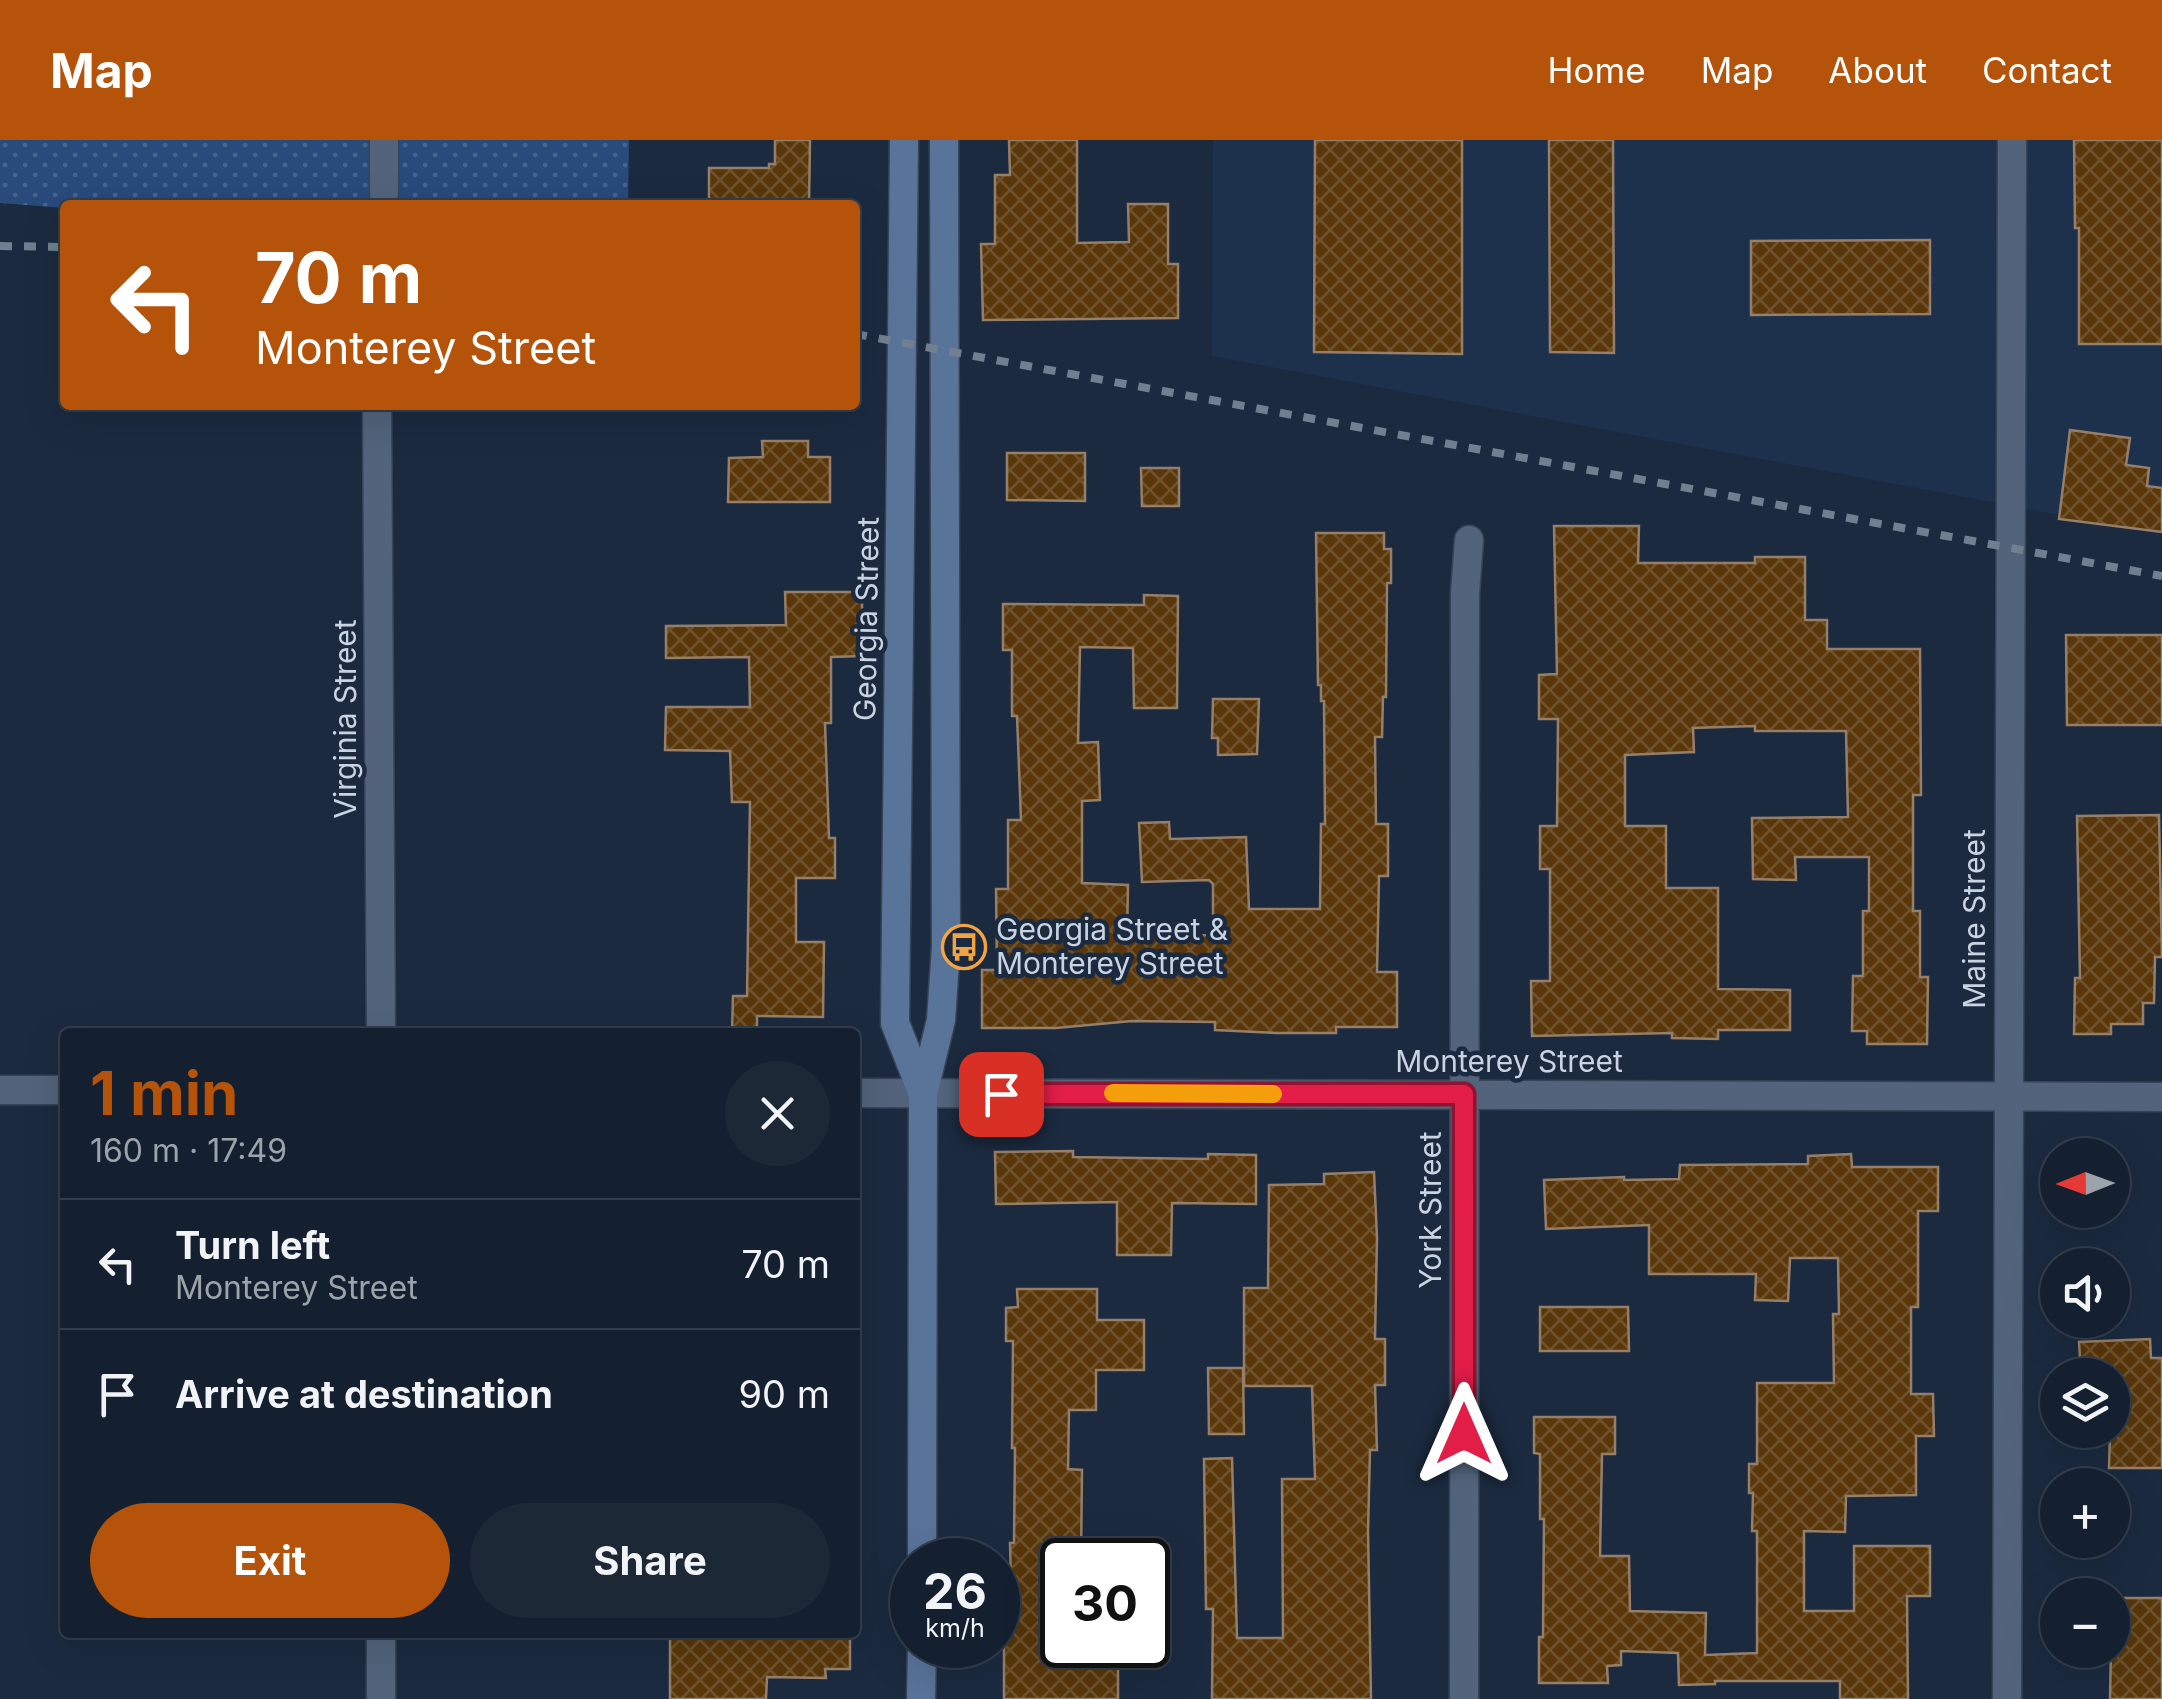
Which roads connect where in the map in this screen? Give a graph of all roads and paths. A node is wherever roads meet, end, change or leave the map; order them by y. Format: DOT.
graph roads {
  1 [pos="384,140"];
  2 [pos="904,140"];
  3 [pos="944,140"];
  4 [pos="2012,140"];
  5 [pos="384,194"];
  6 [pos="377,410"];
  7 [pos="1469,540"];
  8 [pos="381,1028"];
  9 [pos="0,1090"];
  10 [pos="60,1090"];
  11 [pos="860,1094"];
  12 [pos="923,1094"];
  13 [pos="1464,1094"];
  14 [pos="2007,1096"];
  15 [pos="2162,1097"];
  16 [pos="922,1538"];
  17 [pos="381,1638"];
  18 [pos="922,1668"];
  19 [pos="381,1699"];
  20 [pos="922,1699"];
  21 [pos="1464,1699"];
  22 [pos="2007,1699"];
  1 -- 5 [label="street"];
  2 -- 12 [label="main road, Georgia Street"];
  3 -- 12 [label="main road, Georgia Street"];
  4 -- 14 [label="street, Maine Street"];
  6 -- 8 [label="street, Virginia Street"];
  7 -- 13 [label="street, York Street"];
  9 -- 10 [label="street"];
  11 -- 12 [label="street, Monterey Street"];
  12 -- 13 [label="street, Monterey Street"];
  12 -- 16 [label="main road, Georgia Street"];
  13 -- 14 [label="street, Monterey Street"];
  13 -- 21 [label="street, York Street"];
  14 -- 15 [label="street, Monterey Street"];
  14 -- 22 [label="street, Maine Street"];
  17 -- 19 [label="street"];
  18 -- 20 [label="main road"];
}
